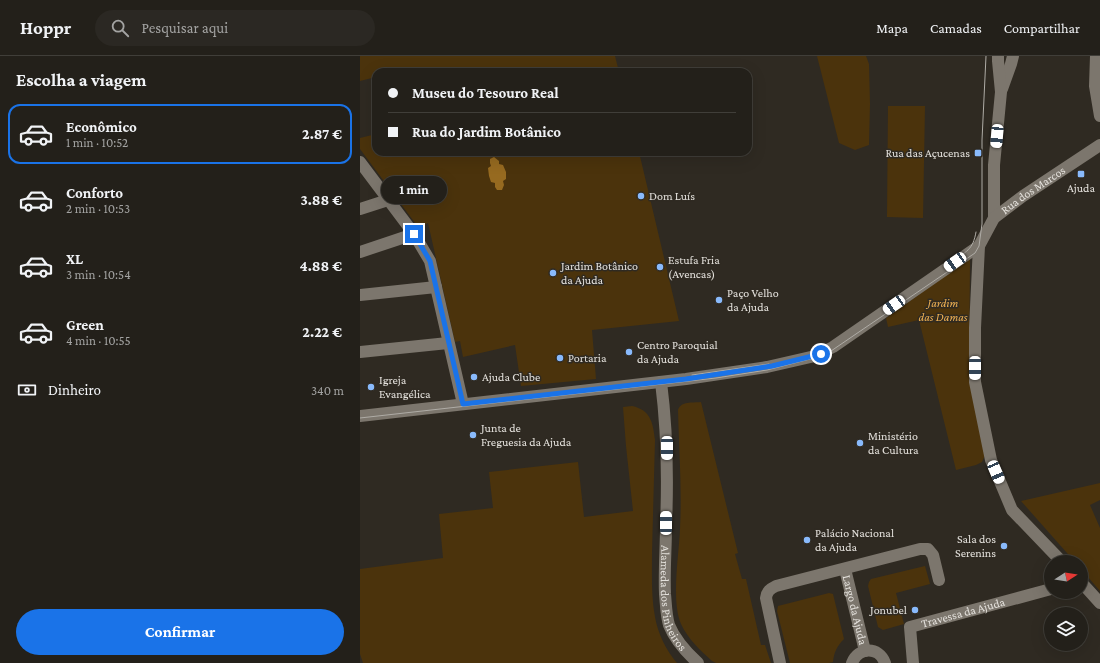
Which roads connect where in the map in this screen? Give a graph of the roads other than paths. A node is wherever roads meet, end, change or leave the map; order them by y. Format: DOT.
graph roads {
  1 [pos="998,56"];
  2 [pos="1013,56"];
  3 [pos="1096,56"];
  4 [pos="1001,92"];
  5 [pos="1100,116"];
  6 [pos="1100,145"];
  7 [pos="360,162"];
  8 [pos="388,200"];
  9 [pos="360,209"];
  10 [pos="994,218"];
  11 [pos="414,234"];
  12 [pos="979,246"];
  13 [pos="360,252"];
  14 [pos="436,286"];
  15 [pos="360,295"];
  16 [pos="448,343"];
  17 [pos="360,352"];
  18 [pos="661,382"];
  19 [pos="463,404"];
  20 [pos="360,416"];
  21 [pos="1055,555"];
  22 [pos="845,569"];
  23 [pos="939,580"];
  24 [pos="1088,590"];
  25 [pos="1044,591"];
  26 [pos="1100,603"];
  27 [pos="865,651"];
  28 [pos="698,663"];
  29 [pos="780,663"];
  30 [pos="852,663"];
  31 [pos="884,663"];
  32 [pos="913,663"];
  1 -- 4 [label="street"];
  2 -- 4 [label="street"];
  3 -- 5 [label="street"];
  4 -- 10 [label="street"];
  6 -- 10 [label="street, Rua dos Marcos"];
  7 -- 8 [label="street"];
  8 -- 9 [label="street"];
  8 -- 11 [label="street"];
  10 -- 12 [label="street, Rua dos Marcos"];
  11 -- 13 [label="street"];
  11 -- 14 [label="street"];
  12 -- 18 [label="street"];
  12 -- 21 [label="street"];
  14 -- 15 [label="street"];
  14 -- 16 [label="street"];
  16 -- 17 [label="street"];
  16 -- 19 [label="street"];
  18 -- 19 [label="street"];
  18 -- 28 [label="street, Alameda dos Pinheiros"];
  19 -- 20 [label="street"];
  22 -- 23 [label="street, Largo da Ajuda"];
  22 -- 27 [label="street, Largo da Ajuda"];
  22 -- 29 [label="street, Largo da Ajuda"];
  24 -- 26 [label="street"];
  25 -- 32 [label="street, Travessa da Ajuda"];
  27 -- 30 [label="street, Largo da Ajuda"];
  27 -- 31 [label="street, Largo da Ajuda"];
}
